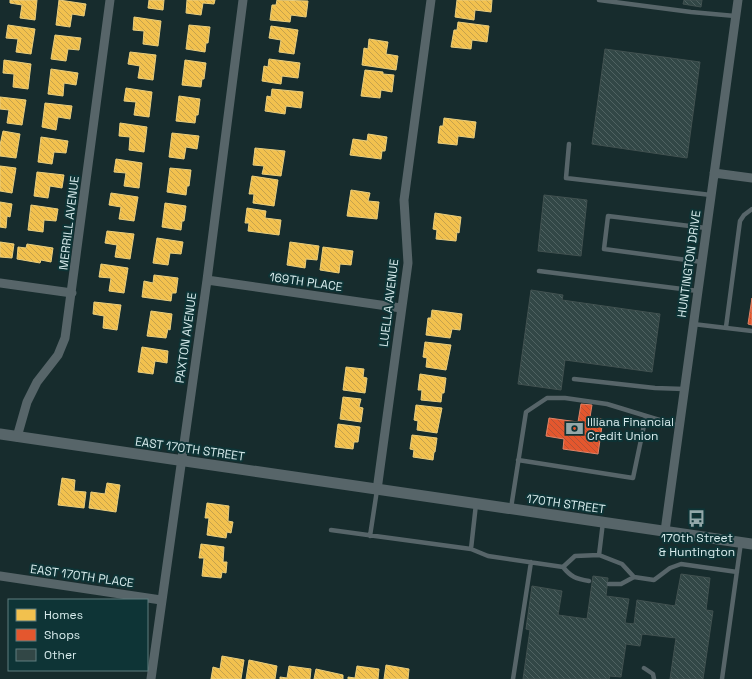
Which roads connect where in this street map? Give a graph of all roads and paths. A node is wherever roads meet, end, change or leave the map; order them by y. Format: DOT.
graph roads {
  1 [pos="110,0"];
  2 [pos="243,0"];
  3 [pos="431,0"];
  4 [pos="599,0"];
  5 [pos="738,0"];
  6 [pos="735,16"];
  7 [pos="569,144"];
  8 [pos="714,173"];
  9 [pos="752,178"];
  10 [pos="711,195"];
  11 [pos="752,209"];
  12 [pos="706,228"];
  13 [pos="702,262"];
  14 [pos="539,271"];
  15 [pos="207,280"];
  16 [pos="0,283"];
  17 [pos="698,291"];
  18 [pos="72,293"];
  19 [pos="401,308"];
  20 [pos="693,324"];
  21 [pos="726,327"];
  22 [pos="752,331"];
  23 [pos="574,379"];
  24 [pos="684,389"];
  25 [pos="646,416"];
  26 [pos="679,426"];
  27 [pos="0,434"];
  28 [pos="17,437"];
  29 [pos="518,460"];
  30 [pos="181,461"];
  31 [pos="377,490"];
  32 [pos="476,504"];
  33 [pos="511,509"];
  34 [pos="603,522"];
  35 [pos="331,530"];
  36 [pos="664,531"];
  37 [pos="370,536"];
  38 [pos="740,542"];
  39 [pos="752,544"];
  40 [pos="471,549"];
  41 [pos="599,555"];
  42 [pos="531,562"];
  43 [pos="562,567"];
  44 [pos="737,572"];
  45 [pos="0,576"];
  46 [pos="634,577"];
  47 [pos="589,581"];
  48 [pos="609,584"];
  49 [pos="161,600"];
  50 [pos="644,668"];
  51 [pos="151,679"];
  52 [pos="513,679"];
  53 [pos="654,679"];
  54 [pos="722,679"];
  1 -- 18 [label="street, MERRILL AVENUE"];
  2 -- 15 [label="street, PAXTON AVENUE"];
  3 -- 19 [label="street, LUELLA AVENUE"];
  4 -- 6 [label="lane"];
  5 -- 6 [label="street, HUNTINGTON DRIVE"];
  6 -- 8 [label="street, HUNTINGTON DRIVE"];
  7 -- 10 [label="lane"];
  8 -- 9 [label="street"];
  8 -- 10 [label="street, HUNTINGTON DRIVE"];
  10 -- 12 [label="street, HUNTINGTON DRIVE"];
  11 -- 21 [label="lane"];
  12 -- 13 [label="street, HUNTINGTON DRIVE"];
  12 -- 13 [label="lane"];
  13 -- 17 [label="street, HUNTINGTON DRIVE"];
  14 -- 17 [label="lane"];
  15 -- 19 [label="street, 169TH PLACE"];
  15 -- 30 [label="street, PAXTON AVENUE"];
  16 -- 18 [label="street"];
  17 -- 20 [label="street, HUNTINGTON DRIVE"];
  18 -- 28 [label="street, MERRILL AVENUE"];
  19 -- 31 [label="street, LUELLA AVENUE"];
  20 -- 21 [label="lane"];
  20 -- 24 [label="street, HUNTINGTON DRIVE"];
  21 -- 22 [label="lane"];
  23 -- 24 [label="lane"];
  24 -- 26 [label="street, HUNTINGTON DRIVE"];
  25 -- 26 [label="lane"];
  25 -- 29 [label="lane"];
  25 -- 29 [label="lane"];
  26 -- 36 [label="street, HUNTINGTON DRIVE"];
  27 -- 28 [label="street, EAST 170TH STREET"];
  28 -- 30 [label="street, EAST 170TH STREET"];
  29 -- 33 [label="lane"];
  30 -- 31 [label="street, EAST 170TH STREET"];
  30 -- 49 [label="street, PAXTON AVENUE"];
  31 -- 32 [label="street, 170TH STREET"];
  31 -- 37 [label="lane"];
  32 -- 33 [label="street, 170TH STREET"];
  32 -- 40 [label="lane"];
  33 -- 34 [label="street, 170TH STREET"];
  34 -- 36 [label="street, 170TH STREET"];
  34 -- 41 [label="lane"];
  35 -- 37 [label="lane"];
  36 -- 38 [label="street, 170TH STREET"];
  37 -- 40 [label="lane"];
  38 -- 39 [label="street, 170TH STREET"];
  38 -- 44 [label="lane"];
  40 -- 42 [label="lane"];
  41 -- 43 [label="lane"];
  41 -- 46 [label="lane"];
  42 -- 43 [label="lane"];
  42 -- 52 [label="lane"];
  43 -- 47 [label="lane"];
  44 -- 46 [label="lane"];
  44 -- 54 [label="lane"];
  45 -- 49 [label="street, EAST 170TH PLACE"];
  46 -- 48 [label="lane"];
  49 -- 51 [label="street, PAXTON AVENUE"];
  50 -- 53 [label="lane"];
}
